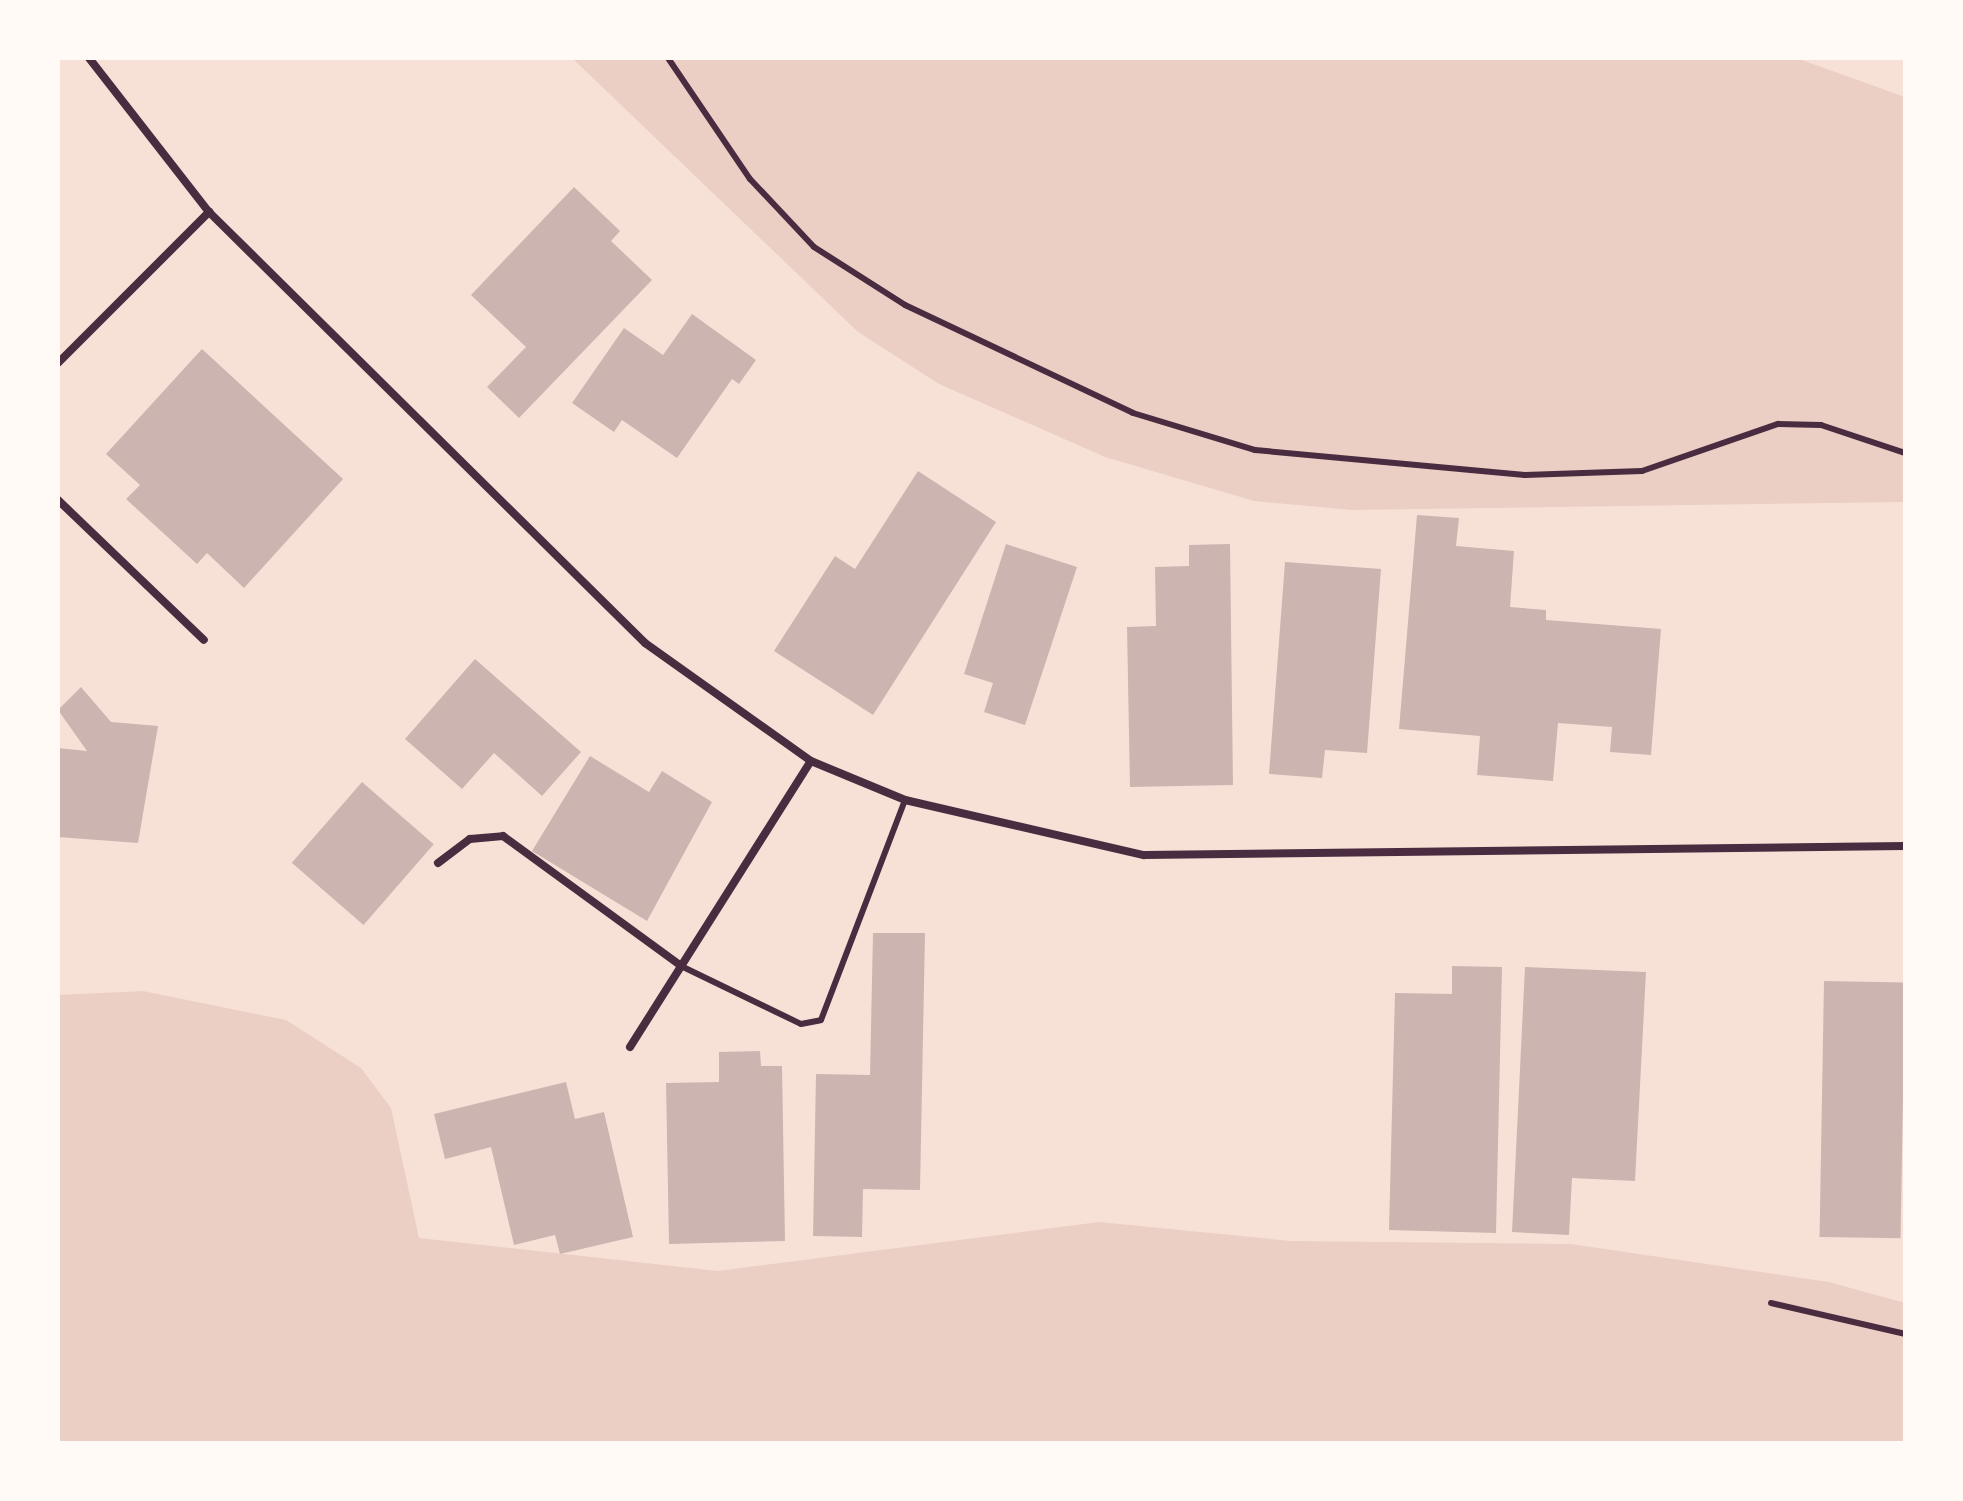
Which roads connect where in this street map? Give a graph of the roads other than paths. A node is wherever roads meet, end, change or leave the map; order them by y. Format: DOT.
graph roads {
  1 [pos="89,58"];
  2 [pos="668,58"];
  3 [pos="209,212"];
  4 [pos="58,363"];
  5 [pos="1905,453"];
  6 [pos="58,500"];
  7 [pos="204,640"];
  8 [pos="811,761"];
  9 [pos="905,800"];
  10 [pos="1905,846"];
  11 [pos="438,863"];
  12 [pos="681,966"];
  13 [pos="630,1047"];
  14 [pos="1771,1303"];
  15 [pos="1905,1334"];
  1 -- 3 [label="street"];
  2 -- 5 [label="lane"];
  3 -- 4 [label="street"];
  3 -- 8 [label="street"];
  6 -- 7 [label="street"];
  8 -- 9 [label="street"];
  8 -- 12 [label="street"];
  9 -- 10 [label="street"];
  9 -- 12 [label="lane"];
  11 -- 12 [label="street"];
  12 -- 13 [label="street"];
  14 -- 15 [label="lane"];
}
